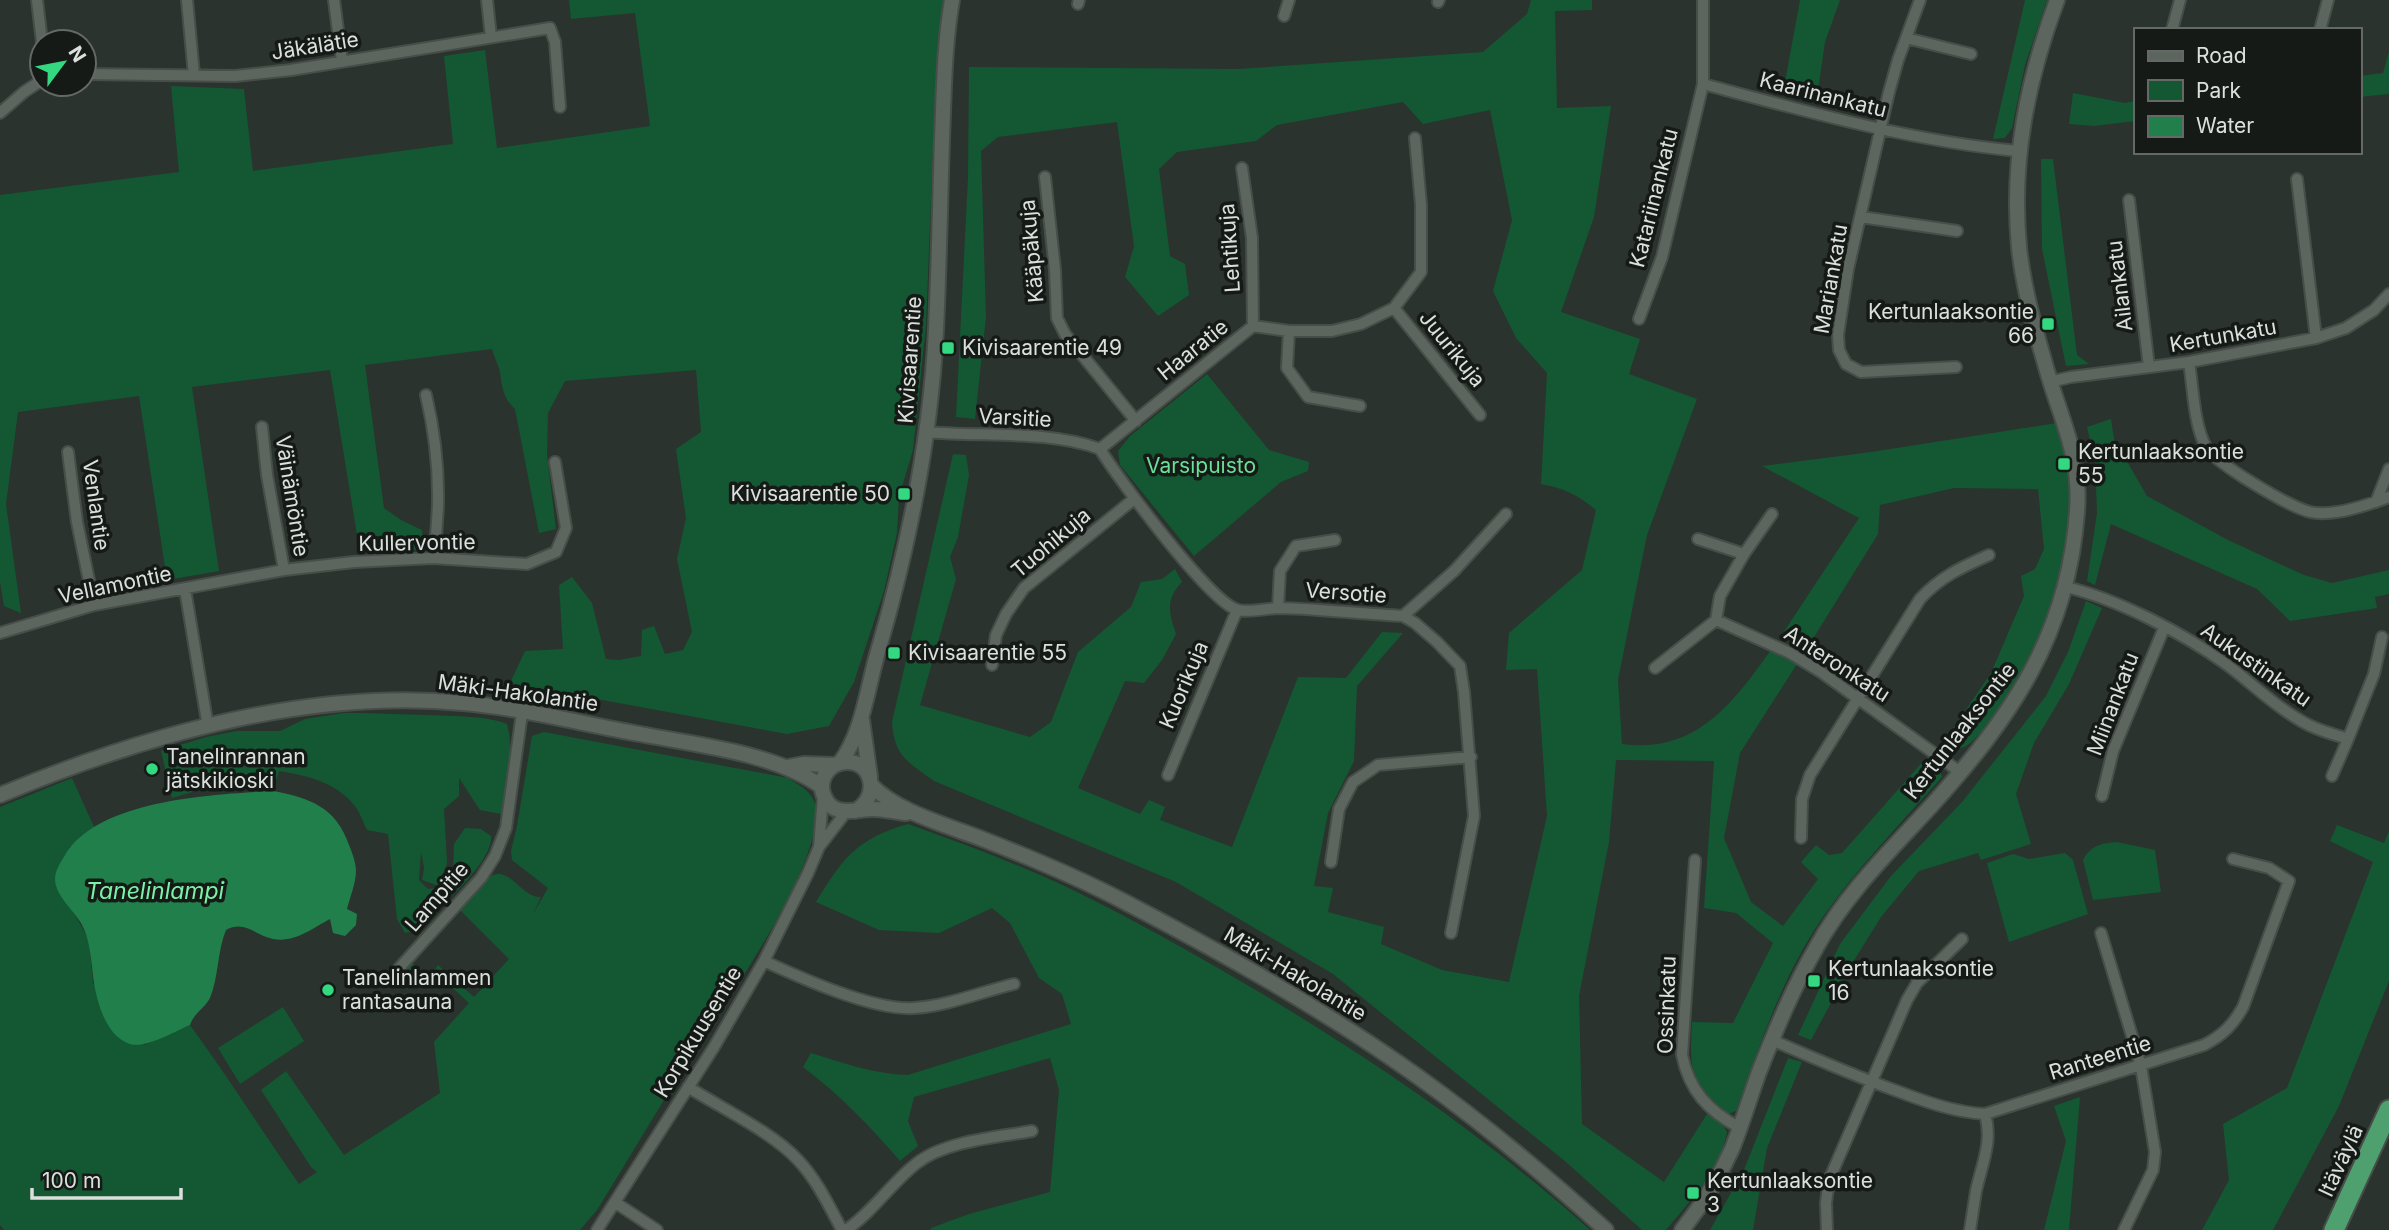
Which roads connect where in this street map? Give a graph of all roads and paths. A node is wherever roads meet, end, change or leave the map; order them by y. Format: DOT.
graph roads {
  1 [pos="37,0"];
  2 [pos="187,0"];
  3 [pos="334,0"];
  4 [pos="486,0"];
  5 [pos="952,0"];
  6 [pos="1289,0"];
  7 [pos="1703,0"];
  8 [pos="1920,0"];
  9 [pos="2057,0"];
  10 [pos="2180,0"];
  11 [pos="2328,0"];
  12 [pos="1284,16"];
  13 [pos="40,28"];
  14 [pos="2173,28"];
  15 [pos="2321,28"];
  16 [pos="491,37"];
  17 [pos="1906,38"];
  18 [pos="1971,54"];
  19 [pos="342,61"];
  20 [pos="98,74"];
  21 [pos="194,75"];
  22 [pos="1703,85"];
  23 [pos="28,89"];
  24 [pos="559,107"];
  25 [pos="0,113"];
  26 [pos="1881,131"];
  27 [pos="1415,138"];
  28 [pos="2018,151"];
  29 [pos="1242,168"];
  30 [pos="1045,177"];
  31 [pos="2297,178"];
  32 [pos="2129,200"];
  33 [pos="1861,217"];
  34 [pos="1957,231"];
  35 [pos="2389,293"];
  36 [pos="1394,308"];
  37 [pos="1639,319"];
  38 [pos="1253,326"];
  39 [pos="1289,331"];
  40 [pos="2316,338"];
  41 [pos="2189,362"];
  42 [pos="1956,367"];
  43 [pos="2149,367"];
  44 [pos="2049,382"];
  45 [pos="426,395"];
  46 [pos="1360,406"];
  47 [pos="1480,415"];
  48 [pos="1136,421"];
  49 [pos="262,427"];
  50 [pos="926,432"];
  51 [pos="1100,449"];
  52 [pos="68,452"];
  53 [pos="555,461"];
  54 [pos="2389,469"];
  55 [pos="2389,497"];
  56 [pos="1134,499"];
  57 [pos="2376,502"];
  58 [pos="1506,514"];
  59 [pos="1772,514"];
  60 [pos="1698,539"];
  61 [pos="1335,540"];
  62 [pos="1744,554"];
  63 [pos="1989,555"];
  64 [pos="433,558"];
  65 [pos="284,570"];
  66 [pos="2066,587"];
  67 [pos="185,589"];
  68 [pos="94,606"];
  69 [pos="1278,608"];
  70 [pos="1237,610"];
  71 [pos="1403,616"];
  72 [pos="1716,620"];
  73 [pos="2164,628"];
  74 [pos="0,633"];
  75 [pos="2382,637"];
  76 [pos="992,665"];
  77 [pos="1655,668"];
  78 [pos="1857,698"];
  79 [pos="522,713"];
  80 [pos="862,717"];
  81 [pos="208,727"];
  82 [pos="2348,739"];
  83 [pos="1471,757"];
  84 [pos="837,764"];
  85 [pos="788,767"];
  86 [pos="1960,772"];
  87 [pos="1168,775"];
  88 [pos="2332,776"];
  89 [pos="871,781"];
  90 [pos="822,791"];
  91 [pos="0,795"];
  92 [pos="2102,796"];
  93 [pos="850,811"];
  94 [pos="924,817"];
  95 [pos="1801,838"];
  96 [pos="819,848"];
  97 [pos="2233,859"];
  98 [pos="1695,860"];
  99 [pos="1331,862"];
  100 [pos="1451,933"];
  101 [pos="2101,933"];
  102 [pos="1962,939"];
  103 [pos="764,961"];
  104 [pos="392,976"];
  105 [pos="1014,984"];
  106 [pos="1772,1040"];
  107 [pos="2141,1066"];
  108 [pos="1870,1082"];
  109 [pos="688,1087"];
  110 [pos="2389,1110"];
  111 [pos="1985,1114"];
  112 [pos="1740,1128"];
  113 [pos="1032,1131"];
  114 [pos="2389,1134"];
  115 [pos="616,1203"];
  116 [pos="597,1230"];
  117 [pos="657,1230"];
  118 [pos="844,1230"];
  119 [pos="1606,1230"];
  120 [pos="1682,1230"];
  121 [pos="1827,1230"];
  122 [pos="1970,1230"];
  123 [pos="2124,1230"];
  124 [pos="2334,1230"];
  125 [pos="2344,1230"];
  1 -- 13 [label="street"];
  2 -- 21 [label="street"];
  3 -- 19 [label="street"];
  4 -- 16 [label="street"];
  5 -- 50 [label="street, Kivisaarentie"];
  6 -- 12 [label="street"];
  7 -- 22 [label="street"];
  8 -- 17 [label="street, Mariankatu"];
  9 -- 28 [label="street, Kertunlaaksontie"];
  10 -- 14 [label="street"];
  11 -- 15 [label="street"];
  16 -- 19 [label="street, Jäkälätie"];
  16 -- 24 [label="street, Jäkälätie"];
  17 -- 18 [label="street"];
  17 -- 26 [label="street, Mariankatu"];
  19 -- 21 [label="street, Jäkälätie"];
  20 -- 21 [label="street, Jäkälätie"];
  22 -- 26 [label="street, Kaarinankatu"];
  22 -- 37 [label="street, Katariinankatu"];
  23 -- 25 [label="street"];
  26 -- 28 [label="street, Kaarinankatu"];
  26 -- 33 [label="street, Mariankatu"];
  27 -- 36 [label="street, Haaratie"];
  28 -- 44 [label="street, Kertunlaaksontie"];
  29 -- 38 [label="street, Lehtikuja"];
  30 -- 48 [label="street, Kääpäkuja"];
  31 -- 40 [label="street"];
  32 -- 43 [label="street, Ailankatu"];
  33 -- 34 [label="street"];
  33 -- 42 [label="street, Mariankatu"];
  35 -- 40 [label="street, Kertunkatu"];
  36 -- 39 [label="street, Haaratie"];
  36 -- 47 [label="street, Juurikuja"];
  38 -- 39 [label="street, Haaratie"];
  38 -- 48 [label="street, Haaratie"];
  39 -- 46 [label="street"];
  40 -- 41 [label="street, Kertunkatu"];
  41 -- 43 [label="street, Kertunkatu"];
  41 -- 57 [label="street"];
  43 -- 44 [label="street, Kertunkatu"];
  44 -- 66 [label="street, Kertunlaaksontie"];
  45 -- 64 [label="street"];
  48 -- 51 [label="street, Haaratie"];
  49 -- 65 [label="street, Väinämöntie"];
  50 -- 51 [label="street, Varsitie"];
  50 -- 80 [label="street, Kivisaarentie"];
  51 -- 56 [label="street"];
  52 -- 68 [label="street, Venlantie"];
  53 -- 64 [label="street, Kullervontie"];
  54 -- 57 [label="street"];
  55 -- 57 [label="street"];
  56 -- 70 [label="street"];
  56 -- 76 [label="street, Tuohikuja"];
  58 -- 71 [label="street"];
  59 -- 62 [label="street"];
  60 -- 62 [label="street"];
  61 -- 69 [label="street"];
  62 -- 72 [label="street"];
  63 -- 78 [label="street"];
  64 -- 65 [label="street, Kullervontie"];
  65 -- 67 [label="street, Kullervontie"];
  66 -- 73 [label="street, Aukustinkatu"];
  66 -- 86 [label="street, Kertunlaaksontie"];
  67 -- 68 [label="street, Vellamontie"];
  67 -- 81 [label="street, Vellamontie"];
  68 -- 74 [label="street, Vellamontie"];
  69 -- 70 [label="street, Versotie"];
  69 -- 71 [label="street, Versotie"];
  70 -- 87 [label="street, Kuorikuja"];
  71 -- 83 [label="street, Versotie"];
  72 -- 77 [label="street"];
  72 -- 78 [label="street, Anteronkatu"];
  73 -- 82 [label="street, Aukustinkatu"];
  73 -- 92 [label="street, Miinankatu"];
  75 -- 82 [label="street"];
  78 -- 86 [label="street, Anteronkatu"];
  78 -- 95 [label="street"];
  79 -- 81 [label="street, Mäki-Hakolantie"];
  79 -- 85 [label="street, Mäki-Hakolantie"];
  79 -- 104 [label="street, Lampitie"];
  80 -- 84 [label="street, Kivisaarentie"];
  80 -- 89 [label="street, Kivisaarentie"];
  81 -- 91 [label="street, Mäki-Hakolantie"];
  82 -- 88 [label="street"];
  83 -- 99 [label="street"];
  83 -- 100 [label="street, Versotie"];
  84 -- 85 [label="street, Mäki-Hakolantie"];
  84 -- 89 [label="street"];
  84 -- 90 [label="street"];
  85 -- 90 [label="street, Mäki-Hakolantie"];
  86 -- 106 [label="street, Kertunlaaksontie"];
  89 -- 93 [label="street"];
  89 -- 94 [label="street, Mäki-Hakolantie"];
  90 -- 93 [label="street"];
  90 -- 96 [label="street, Korpikuusentie"];
  93 -- 94 [label="street, Mäki-Hakolantie"];
  93 -- 96 [label="street, Korpikuusentie"];
  94 -- 119 [label="street, Mäki-Hakolantie"];
  96 -- 103 [label="street, Korpikuusentie"];
  97 -- 107 [label="street, Ranteentie"];
  98 -- 112 [label="street, Ossinkatu"];
  101 -- 107 [label="street"];
  102 -- 108 [label="street"];
  103 -- 105 [label="street"];
  103 -- 109 [label="street, Korpikuusentie"];
  106 -- 108 [label="street, Ranteentie"];
  106 -- 112 [label="street, Kertunlaaksontie"];
  107 -- 111 [label="street, Ranteentie"];
  107 -- 123 [label="street"];
  108 -- 111 [label="street, Ranteentie"];
  108 -- 121 [label="street"];
  109 -- 115 [label="street, Korpikuusentie"];
  109 -- 118 [label="street"];
  110 -- 124 [label="highway, Itäväylä"];
  111 -- 122 [label="street"];
  112 -- 120 [label="street, Kertunlaaksontie"];
  113 -- 118 [label="street"];
  114 -- 125 [label="highway, Itäväylä"];
  115 -- 116 [label="street, Korpikuusentie"];
  115 -- 117 [label="street"];
}
